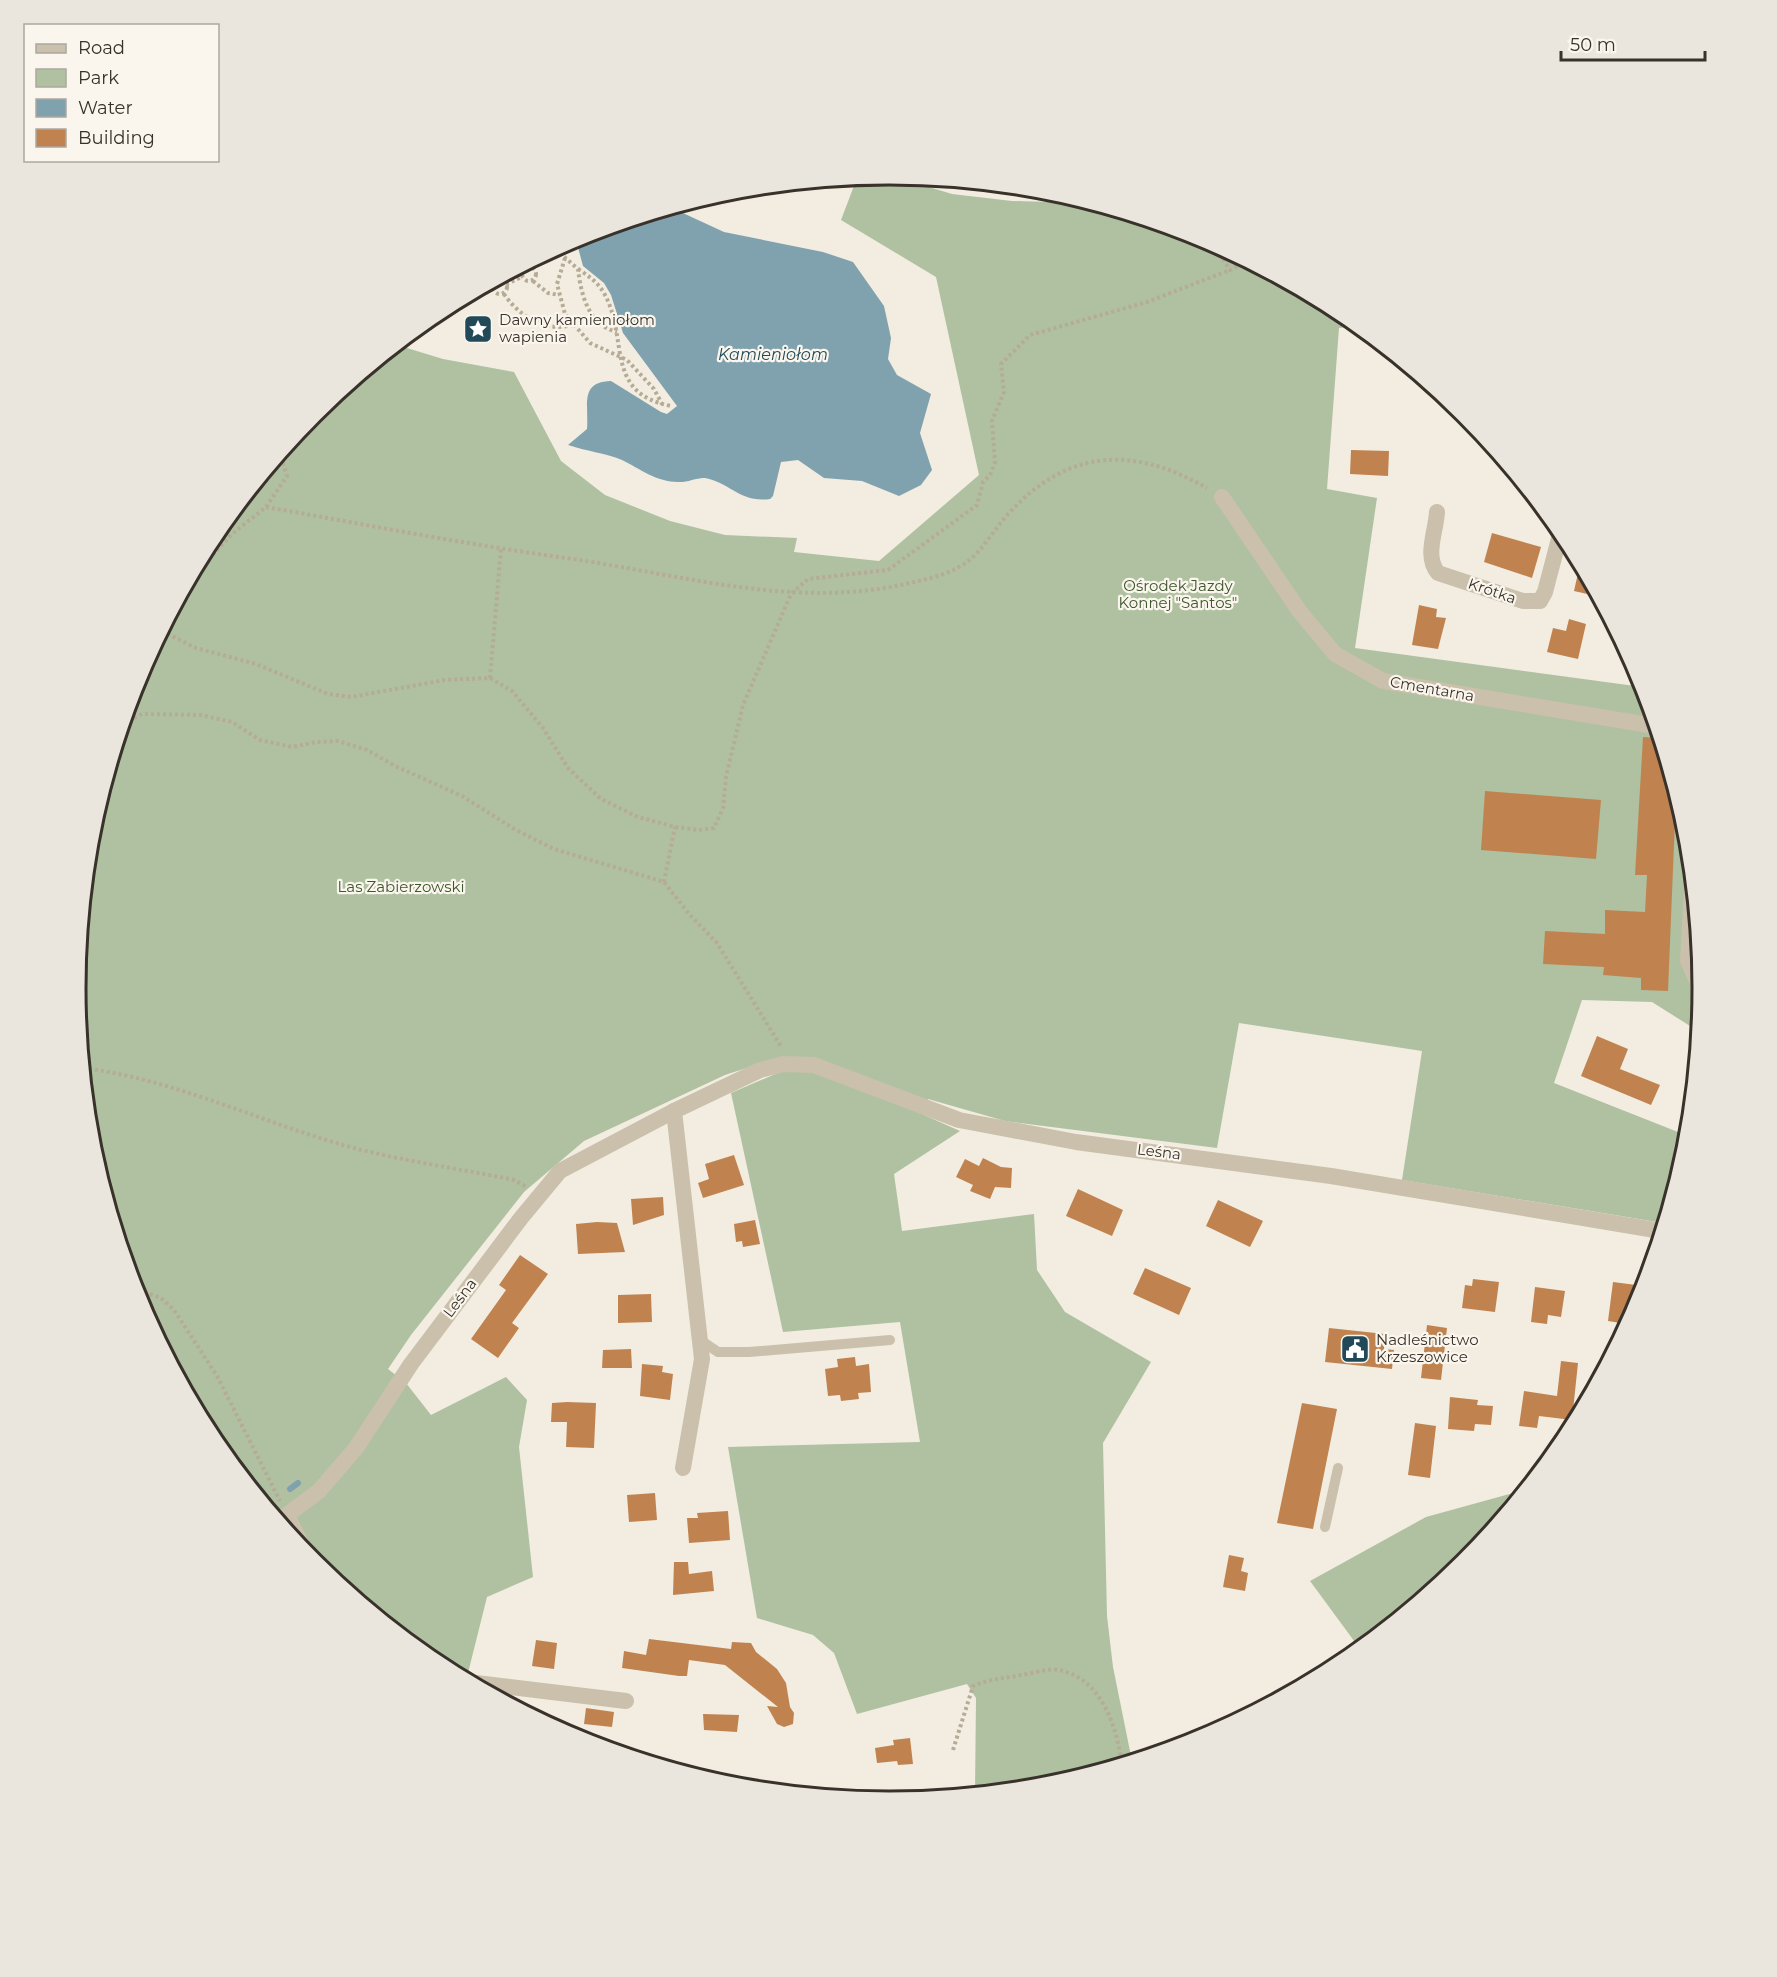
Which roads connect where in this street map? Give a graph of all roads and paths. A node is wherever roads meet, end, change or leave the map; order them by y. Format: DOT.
graph roads {
  1 [pos="562,255"];
  2 [pos="565,258"];
  3 [pos="1222,258"];
  4 [pos="1238,265"];
  5 [pos="533,268"];
  6 [pos="578,269"];
  7 [pos="1230,270"];
  8 [pos="522,274"];
  9 [pos="522,277"];
  10 [pos="533,281"];
  11 [pos="506,284"];
  12 [pos="494,289"];
  13 [pos="504,294"];
  14 [pos="559,294"];
  15 [pos="572,325"];
  16 [pos="617,332"];
  17 [pos="620,357"];
  18 [pos="662,404"];
  19 [pos="671,406"];
  20 [pos="283,462"];
  21 [pos="1222,497"];
  22 [pos="266,507"];
  23 [pos="1437,512"];
  24 [pos="1557,544"];
  25 [pos="501,549"];
  26 [pos="214,553"];
  27 [pos="791,594"];
  28 [pos="168,634"];
  29 [pos="490,678"];
  30 [pos="133,718"];
  31 [pos="1647,725"];
  32 [pos="675,827"];
  33 [pos="664,882"];
  34 [pos="1690,932"];
  35 [pos="1691,968"];
  36 [pos="792,1064"];
  37 [pos="90,1069"];
  38 [pos="674,1111"];
  39 [pos="541,1194"];
  40 [pos="1654,1230"];
  41 [pos="146,1293"];
  42 [pos="700,1340"];
  43 [pos="890,1340"];
  44 [pos="683,1468"];
  45 [pos="1338,1468"];
  46 [pos="279,1511"];
  47 [pos="283,1516"];
  48 [pos="1325,1527"];
  49 [pos="488,1684"];
  50 [pos="626,1701"];
  51 [pos="953,1750"];
  52 [pos="1121,1757"];
  1 -- 2 [label="path"];
  2 -- 6 [label="path"];
  2 -- 14 [label="path"];
  3 -- 7 [label="path"];
  4 -- 7 [label="path"];
  5 -- 10 [label="path"];
  6 -- 16 [label="path"];
  6 -- 16 [label="path"];
  7 -- 27 [label="path"];
  8 -- 9 [label="path"];
  9 -- 10 [label="path"];
  9 -- 11 [label="path"];
  10 -- 14 [label="path"];
  11 -- 13 [label="path"];
  12 -- 13 [label="path"];
  13 -- 15 [label="path"];
  14 -- 15 [label="path"];
  15 -- 17 [label="path"];
  16 -- 17 [label="path"];
  17 -- 18 [label="path"];
  17 -- 18 [label="path"];
  18 -- 19 [label="path"];
  20 -- 22 [label="path"];
  21 -- 27 [label="path"];
  21 -- 31 [label="street, Cmentarna"];
  22 -- 25 [label="path"];
  22 -- 26 [label="path"];
  23 -- 24 [label="street, Krótka"];
  25 -- 27 [label="path"];
  25 -- 29 [label="path"];
  27 -- 32 [label="path"];
  28 -- 29 [label="path"];
  29 -- 32 [label="path"];
  30 -- 33 [label="path"];
  32 -- 33 [label="path"];
  33 -- 36 [label="path"];
  34 -- 35 [label="street"];
  36 -- 38 [label="street, Leśna"];
  36 -- 40 [label="street, Leśna"];
  37 -- 39 [label="path"];
  38 -- 39 [label="street, Leśna"];
  38 -- 42 [label="street"];
  39 -- 47 [label="street, Leśna"];
  41 -- 46 [label="path"];
  42 -- 43 [label="lane"];
  42 -- 44 [label="street"];
  45 -- 48 [label="lane"];
  49 -- 50 [label="street"];
  51 -- 52 [label="path"];
}
